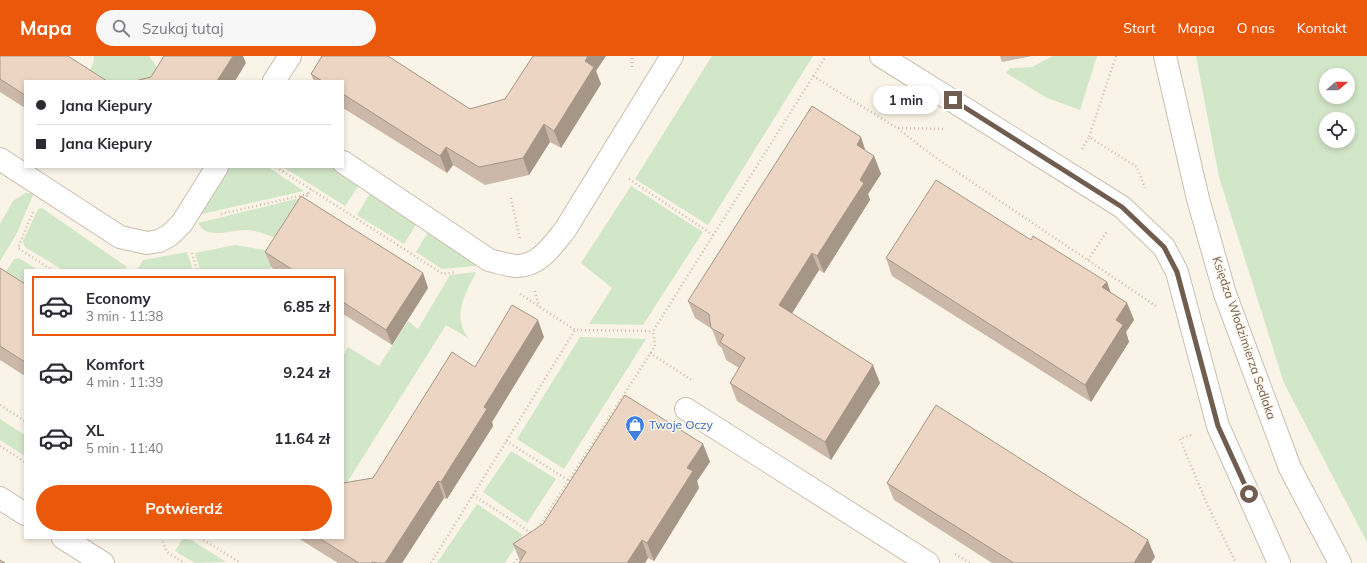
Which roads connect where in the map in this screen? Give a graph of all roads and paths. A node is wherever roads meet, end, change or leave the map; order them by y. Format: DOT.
graph roads {
  1 [pos="290,56"];
  2 [pos="672,56"];
  3 [pos="826,56"];
  4 [pos="881,56"];
  5 [pos="1116,56"];
  6 [pos="1165,56"];
  7 [pos="813,76"];
  8 [pos="275,80"];
  9 [pos="897,128"];
  10 [pos="952,130"];
  11 [pos="0,159"];
  12 [pos="344,163"];
  13 [pos="606,164"];
  14 [pos="216,168"];
  15 [pos="278,168"];
  16 [pos="43,187"];
  17 [pos="311,189"];
  18 [pos="308,194"];
  19 [pos="300,207"];
  20 [pos="1122,207"];
  21 [pos="1138,221"];
  22 [pos="182,222"];
  23 [pos="714,235"];
  24 [pos="489,260"];
  25 [pos="1088,260"];
  26 [pos="50,269"];
  27 [pos="514,290"];
  28 [pos="1191,329"];
  29 [pos="575,330"];
  30 [pos="653,331"];
  31 [pos="0,406"];
  32 [pos="686,409"];
  33 [pos="24,420"];
  34 [pos="506,441"];
  35 [pos="0,446"];
  36 [pos="24,461"];
  37 [pos="568,480"];
  38 [pos="473,495"];
  39 [pos="0,498"];
  40 [pos="24,513"];
  41 [pos="533,534"];
  42 [pos="65,539"];
  43 [pos="161,539"];
  44 [pos="202,539"];
  45 [pos="529,540"];
  46 [pos="522,552"];
  47 [pos="103,563"];
  48 [pos="184,563"];
  49 [pos="241,563"];
  50 [pos="431,563"];
  51 [pos="514,563"];
  52 [pos="928,563"];
  53 [pos="1279,563"];
  54 [pos="1340,563"];
  1 -- 8 [label="street"];
  2 -- 13 [label="street"];
  3 -- 7 [label="path"];
  4 -- 20 [label="street"];
  5 -- 21 [label="path"];
  6 -- 54 [label="street, Księdza Włodzimierza Sedlaka"];
  7 -- 9 [label="path"];
  7 -- 23 [label="path"];
  9 -- 10 [label="path"];
  9 -- 25 [label="path"];
  11 -- 16 [label="street"];
  12 -- 24 [label="street"];
  13 -- 23 [label="path"];
  13 -- 24 [label="street"];
  14 -- 22 [label="street"];
  15 -- 17 [label="path"];
  16 -- 22 [label="street"];
  16 -- 26 [label="path"];
  17 -- 18 [label="path"];
  17 -- 24 [label="path"];
  18 -- 19 [label="path"];
  18 -- 22 [label="path"];
  20 -- 21 [label="street"];
  20 -- 25 [label="path"];
  21 -- 28 [label="street"];
  23 -- 30 [label="path"];
  25 -- 28 [label="path"];
  27 -- 29 [label="path"];
  28 -- 53 [label="street"];
  29 -- 30 [label="path"];
  29 -- 34 [label="path"];
  30 -- 37 [label="path"];
  31 -- 33 [label="path"];
  32 -- 52 [label="street"];
  34 -- 37 [label="path"];
  34 -- 38 [label="path"];
  35 -- 36 [label="path"];
  37 -- 41 [label="path"];
  38 -- 41 [label="path"];
  38 -- 50 [label="path"];
  39 -- 40 [label="street"];
  41 -- 45 [label="path"];
  42 -- 47 [label="street"];
  43 -- 48 [label="path"];
  44 -- 49 [label="path"];
  46 -- 51 [label="path"];
}
